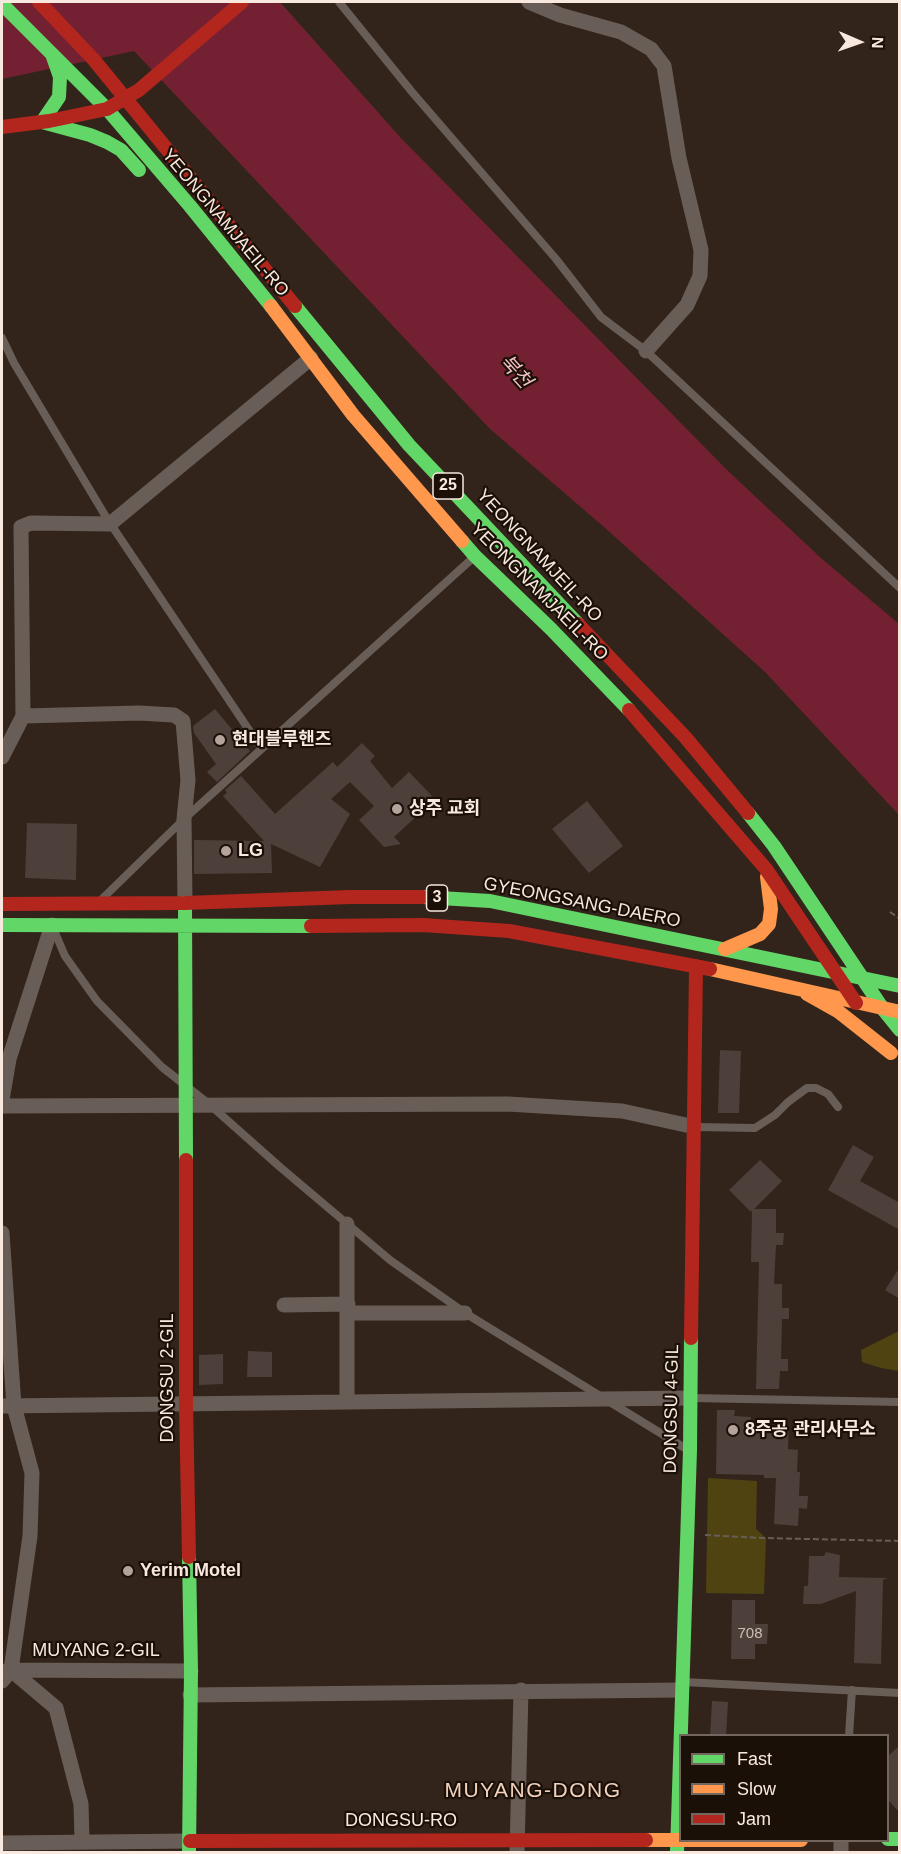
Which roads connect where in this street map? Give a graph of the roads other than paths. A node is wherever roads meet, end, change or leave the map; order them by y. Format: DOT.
graph roads {
  1 [pos="39,2"];
  2 [pos="242,2"];
  3 [pos="339,2"];
  4 [pos="529,2"];
  5 [pos="2,4"];
  6 [pos="53,56"];
  7 [pos="125,99"];
  8 [pos="107,109"];
  9 [pos="42,122"];
  10 [pos="2,127"];
  11 [pos="168,181"];
  12 [pos="2,338"];
  13 [pos="646,351"];
  14 [pos="311,358"];
  15 [pos="110,524"];
  16 [pos="475,556"];
  17 [pos="900,588"];
  18 [pos="23,716"];
  19 [pos="261,748"];
  20 [pos="2,757"];
  21 [pos="184,819"];
  22 [pos="766,869"];
  23 [pos="185,903"];
  24 [pos="2,904"];
  25 [pos="97,904"];
  26 [pos="2,925"];
  27 [pos="52,925"];
  28 [pos="185,927"];
  29 [pos="725,949"];
  30 [pos="696,966"];
  31 [pos="835,973"];
  32 [pos="864,979"];
  33 [pos="900,986"];
  34 [pos="802,990"];
  35 [pos="856,1003"];
  36 [pos="884,1009"];
  37 [pos="900,1012"];
  38 [pos="900,1030"];
  39 [pos="891,1053"];
  40 [pos="900,1065"];
  41 [pos="186,1085"];
  42 [pos="2,1100"];
  43 [pos="186,1104"];
  44 [pos="209,1104"];
  45 [pos="2,1106"];
  46 [pos="838,1107"];
  47 [pos="694,1127"];
  48 [pos="347,1224"];
  49 [pos="2,1233"];
  50 [pos="3,1277"];
  51 [pos="284,1305"];
  52 [pos="348,1308"];
  53 [pos="465,1313"];
  54 [pos="691,1398"];
  55 [pos="608,1399"];
  56 [pos="347,1402"];
  57 [pos="900,1402"];
  58 [pos="186,1404"];
  59 [pos="8,1406"];
  60 [pos="690,1450"];
  61 [pos="191,1671"];
  62 [pos="5,1674"];
  63 [pos="682,1686"];
  64 [pos="521,1690"];
  65 [pos="852,1690"];
  66 [pos="900,1694"];
  67 [pos="190,1695"];
  68 [pos="681,1734"];
  69 [pos="849,1734"];
  70 [pos="679,1783"];
  71 [pos="82,1840"];
  72 [pos="766,1842"];
  73 [pos="2,1843"];
  74 [pos="517,1846"];
  75 [pos="102,1847"];
  76 [pos="190,1847"];
  77 [pos="677,1847"];
  1 -- 7 [label="main road, YEONGNAMJEIL-RO / 25"];
  2 -- 7 [label="main road"];
  3 -- 13 [label="lane"];
  4 -- 13 [label="street"];
  5 -- 6 [label="main road, YEONGNAMJAEIL-RO"];
  6 -- 8 [label="main road, YEONGNAMJAEIL-RO"];
  6 -- 9 [label="main road"];
  7 -- 8 [label="main road"];
  7 -- 32 [label="main road, YEONGNAMJEIL-RO / 25"];
  8 -- 9 [label="main road"];
  8 -- 11 [label="main road, YEONGNAMJAEIL-RO"];
  9 -- 10 [label="main road"];
  9 -- 11 [label="main road"];
  11 -- 14 [label="main road, YEONGNAMJAEIL-RO"];
  12 -- 15 [label="lane"];
  13 -- 17 [label="lane"];
  14 -- 15 [label="street"];
  14 -- 16 [label="main road, YEONGNAMJAEIL-RO"];
  15 -- 18 [label="street"];
  15 -- 19 [label="lane"];
  16 -- 19 [label="lane"];
  16 -- 22 [label="main road, YEONGNAMJAEIL-RO"];
  18 -- 20 [label="street"];
  18 -- 21 [label="street"];
  19 -- 21 [label="lane"];
  21 -- 23 [label="street"];
  21 -- 25 [label="lane"];
  22 -- 29 [label="main road"];
  22 -- 31 [label="main road, YEONGNAMJAEIL-RO"];
  23 -- 25 [label="main road, GYEONGSANG-DAERO / 3"];
  23 -- 28 [label="main road, DONGSU 2-GIL"];
  23 -- 29 [label="main road, GYEONGSANG-DAERO / 3"];
  24 -- 25 [label="main road, GYEONGSANG-DAERO / 3"];
  26 -- 27 [label="main road, 3"];
  27 -- 28 [label="main road, 3"];
  27 -- 41 [label="lane"];
  27 -- 42 [label="street"];
  28 -- 30 [label="main road, 3"];
  28 -- 41 [label="main road, DONGSU 2-GIL"];
  29 -- 31 [label="main road, GYEONGSANG-DAERO / 3"];
  30 -- 34 [label="main road, 3"];
  30 -- 47 [label="main road, DONGSU 4-GIL"];
  31 -- 32 [label="main road, GYEONGSANG-DAERO / 3"];
  31 -- 35 [label="main road, YEONGNAMJAEIL-RO"];
  32 -- 33 [label="main road, GYEONGSANG-DAERO / 3"];
  32 -- 36 [label="main road, YEONGNAMJEIL-RO"];
  34 -- 35 [label="main road, 3"];
  34 -- 39 [label="main road"];
  35 -- 36 [label="main road, 3"];
  35 -- 39 [label="main road, YEONGNAMJAEIL-RO"];
  36 -- 37 [label="main road, 3"];
  36 -- 38 [label="main road, YEONGNAMJEIL-RO"];
  39 -- 40 [label="main road, YEONGNAMJAEIL-RO"];
  41 -- 43 [label="main road, DONGSU 2-GIL"];
  41 -- 44 [label="lane"];
  43 -- 44 [label="street"];
  43 -- 45 [label="street"];
  43 -- 58 [label="main road, DONGSU 2-GIL"];
  44 -- 47 [label="street"];
  44 -- 48 [label="lane"];
  46 -- 47 [label="lane"];
  47 -- 54 [label="main road, DONGSU 4-GIL"];
  48 -- 52 [label="street"];
  48 -- 53 [label="lane"];
  49 -- 50 [label="street"];
  50 -- 59 [label="street"];
  51 -- 52 [label="street"];
  52 -- 53 [label="street"];
  52 -- 56 [label="street"];
  53 -- 55 [label="lane"];
  54 -- 55 [label="street"];
  54 -- 57 [label="lane"];
  54 -- 60 [label="main road, DONGSU 4-GIL"];
  55 -- 56 [label="street"];
  55 -- 60 [label="lane"];
  56 -- 58 [label="street"];
  58 -- 59 [label="street"];
  58 -- 61 [label="main road, DONGSU 2-GIL"];
  59 -- 62 [label="street"];
  60 -- 63 [label="main road, DONGSU 4-GIL"];
  61 -- 62 [label="street, MUYANG 2-GIL"];
  61 -- 67 [label="main road, DONGSU 2-GIL"];
  62 -- 71 [label="street"];
  63 -- 64 [label="street"];
  63 -- 65 [label="lane"];
  63 -- 68 [label="main road, DONGSU 4-GIL"];
  64 -- 67 [label="street"];
  64 -- 74 [label="street"];
  65 -- 66 [label="lane"];
  65 -- 69 [label="lane"];
  67 -- 76 [label="main road, DONGSU 2-GIL"];
  70 -- 77 [label="main road, DONGSU 4-GIL"];
  71 -- 73 [label="street, DONGSU-RO"];
  71 -- 75 [label="street, DONGSU-RO"];
  72 -- 77 [label="main road, DONGSU-RO"];
  74 -- 76 [label="main road, DONGSU-RO"];
  74 -- 77 [label="main road, DONGSU-RO"];
  75 -- 76 [label="street, DONGSU-RO"];
}
